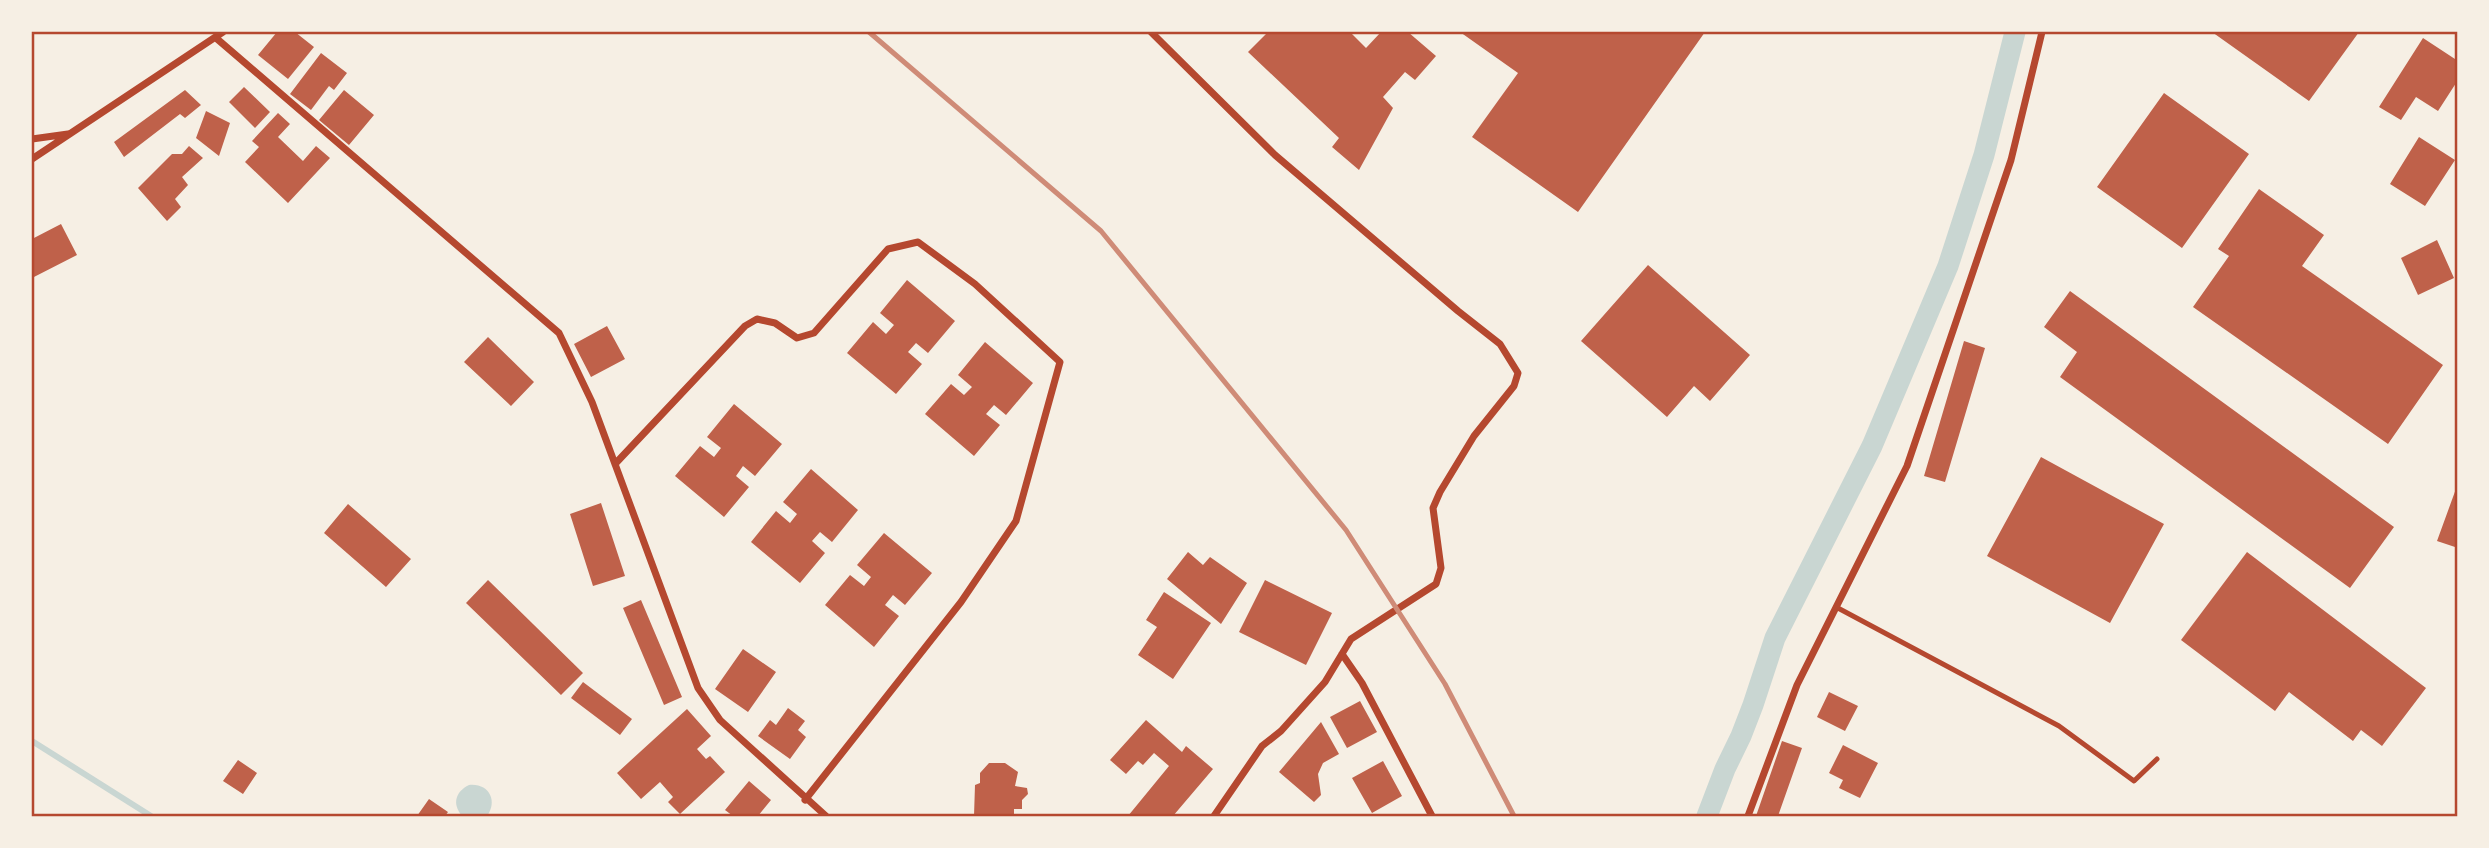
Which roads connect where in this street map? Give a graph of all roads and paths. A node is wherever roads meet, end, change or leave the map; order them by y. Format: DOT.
graph roads {
  1 [pos="223,32"];
  2 [pos="1151,32"];
  3 [pos="2042,32"];
  4 [pos="216,38"];
  5 [pos="72,133"];
  6 [pos="32,139"];
  7 [pos="32,159"];
  8 [pos="615,464"];
  9 [pos="1836,607"];
  10 [pos="1342,654"];
  11 [pos="2157,759"];
  12 [pos="805,800"];
  13 [pos="826,817"];
  14 [pos="1214,817"];
  15 [pos="1432,817"];
  16 [pos="1748,817"];
  1 -- 4 [label="street"];
  2 -- 10 [label="street"];
  3 -- 9 [label="street"];
  4 -- 5 [label="street"];
  4 -- 8 [label="street"];
  5 -- 6 [label="street"];
  5 -- 7 [label="street"];
  8 -- 12 [label="street"];
  8 -- 12 [label="street"];
  9 -- 11 [label="lane"];
  9 -- 16 [label="street"];
  10 -- 14 [label="street"];
  10 -- 15 [label="street"];
  12 -- 13 [label="street"];
}
